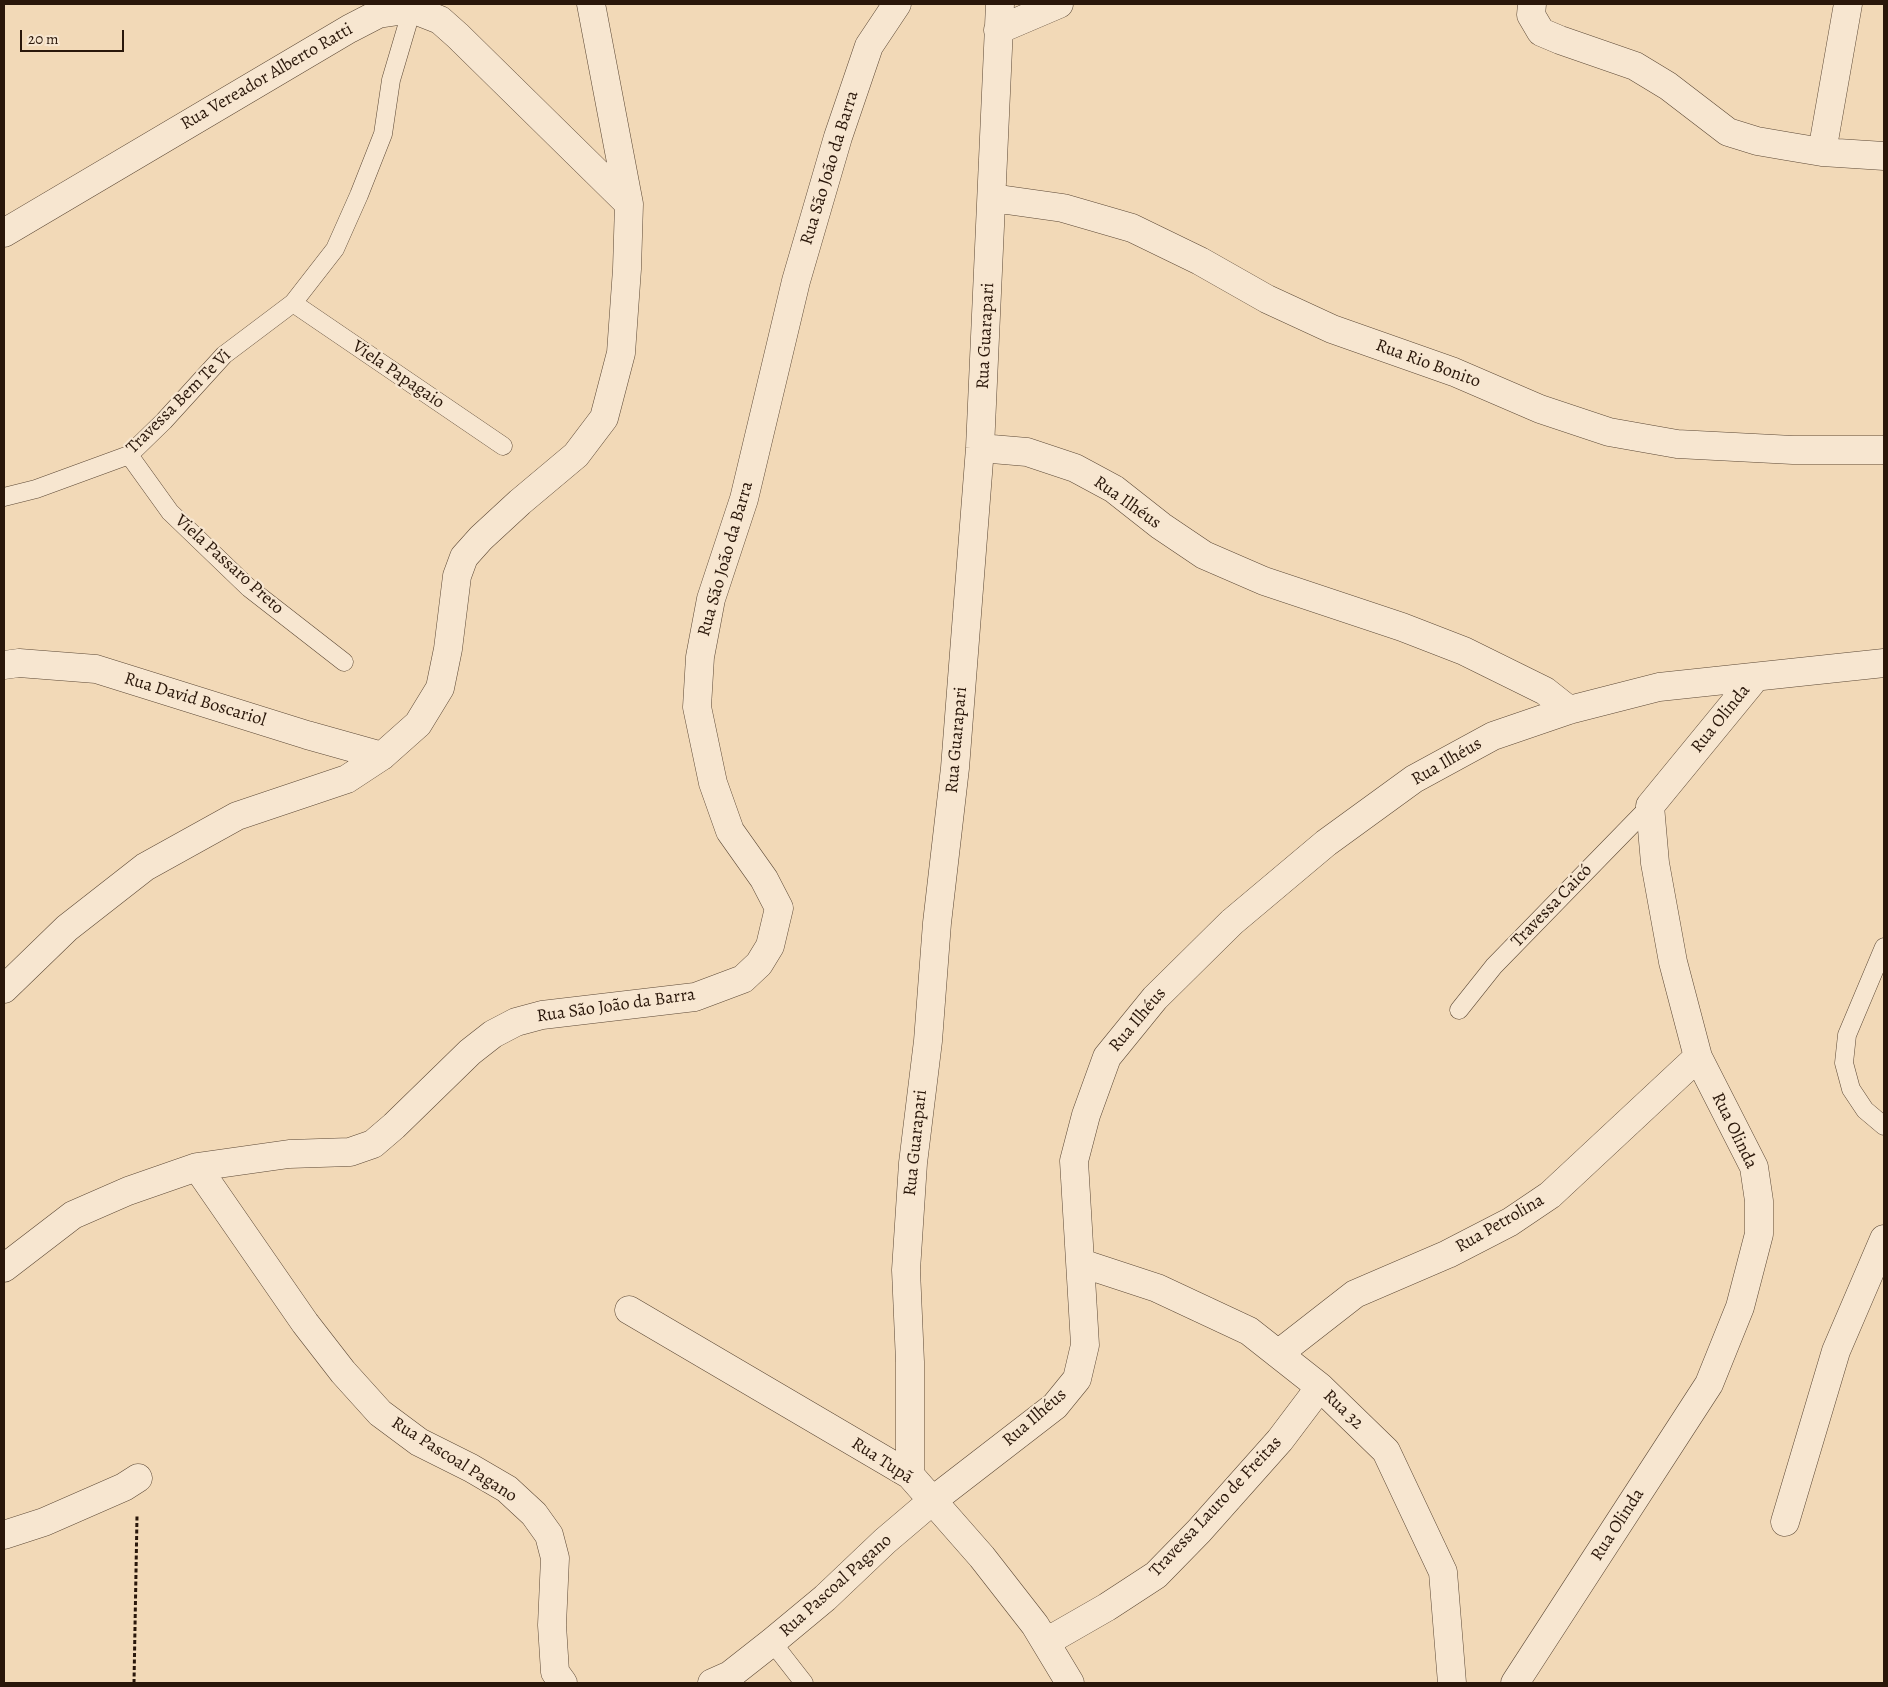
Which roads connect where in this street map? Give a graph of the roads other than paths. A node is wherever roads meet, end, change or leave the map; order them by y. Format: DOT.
graph roads {
  1 [pos="591,4"];
  2 [pos="897,4"];
  3 [pos="1059,4"];
  4 [pos="1532,4"];
  5 [pos="1848,4"];
  6 [pos="412,8"];
  7 [pos="999,17"];
  8 [pos="1822,152"];
  9 [pos="1884,156"];
  10 [pos="992,198"];
  11 [pos="629,204"];
  12 [pos="4,233"];
  13 [pos="293,303"];
  14 [pos="503,446"];
  15 [pos="980,448"];
  16 [pos="1884,450"];
  17 [pos="129,455"];
  18 [pos="4,496"];
  19 [pos="344,662"];
  20 [pos="1884,663"];
  21 [pos="4,665"];
  22 [pos="1755,678"];
  23 [pos="1568,710"];
  24 [pos="382,756"];
  25 [pos="1650,806"];
  26 [pos="1884,947"];
  27 [pos="4,990"];
  28 [pos="1459,1010"];
  29 [pos="1698,1057"];
  30 [pos="1884,1126"];
  31 [pos="197,1167"];
  32 [pos="1884,1239"];
  33 [pos="1081,1263"];
  34 [pos="4,1268"];
  35 [pos="629,1310"];
  36 [pos="1278,1354"];
  37 [pos="1320,1387"];
  38 [pos="910,1475"];
  39 [pos="138,1478"];
  40 [pos="932,1501"];
  41 [pos="1785,1522"];
  42 [pos="4,1535"];
  43 [pos="772,1642"];
  44 [pos="1046,1642"];
  45 [pos="562,1683"];
  46 [pos="712,1683"];
  47 [pos="804,1683"];
  48 [pos="1070,1683"];
  49 [pos="1452,1683"];
  50 [pos="1515,1683"];
  1 -- 11 [label="street"];
  2 -- 31 [label="street, Rua São João da Barra"];
  3 -- 7 [label="street"];
  4 -- 8 [label="street"];
  5 -- 8 [label="street"];
  6 -- 11 [label="street"];
  6 -- 12 [label="street, Rua Vereador Alberto Ratti"];
  6 -- 13 [label="lane, Travessa Bem Te Vi"];
  7 -- 10 [label="street, Rua Guarapari"];
  8 -- 9 [label="street"];
  10 -- 15 [label="street, Rua Guarapari"];
  10 -- 16 [label="street, Rua Rio Bonito"];
  11 -- 24 [label="street"];
  13 -- 14 [label="lane, Viela Papagaio"];
  13 -- 17 [label="lane, Travessa Bem Te Vi"];
  15 -- 23 [label="street, Rua Ilhéus"];
  15 -- 38 [label="street, Rua Guarapari"];
  17 -- 18 [label="lane, Travessa Bem Te Vi"];
  17 -- 19 [label="lane, Viela Passaro Preto"];
  20 -- 22 [label="street, Rua Ilhéus"];
  21 -- 24 [label="street, Rua David Boscariol"];
  22 -- 23 [label="street, Rua Ilhéus"];
  22 -- 25 [label="street, Rua Olinda"];
  23 -- 33 [label="street, Rua Ilhéus"];
  24 -- 27 [label="street"];
  25 -- 28 [label="lane, Travessa Caicó"];
  25 -- 29 [label="street, Rua Olinda"];
  26 -- 30 [label="lane"];
  29 -- 36 [label="street, Rua Petrolina"];
  29 -- 50 [label="street, Rua Olinda"];
  31 -- 34 [label="street, Rua São João da Barra"];
  31 -- 45 [label="street, Rua Pascoal Pagano"];
  32 -- 41 [label="street"];
  33 -- 36 [label="street, Rua 32"];
  33 -- 40 [label="street, Rua Ilhéus"];
  35 -- 38 [label="street, Rua Tupã"];
  36 -- 37 [label="street, Rua 32"];
  37 -- 44 [label="street, Travessa Lauro de Freitas"];
  37 -- 49 [label="street, Rua 32"];
  38 -- 40 [label="street, Rua Tupã"];
  39 -- 42 [label="street"];
  40 -- 43 [label="street, Rua Pascoal Pagano"];
  40 -- 44 [label="street, Rua Tupã"];
  43 -- 46 [label="street, Rua Pascoal Pagano"];
  43 -- 47 [label="lane"];
  44 -- 48 [label="street, Rua Tupã"];
}
